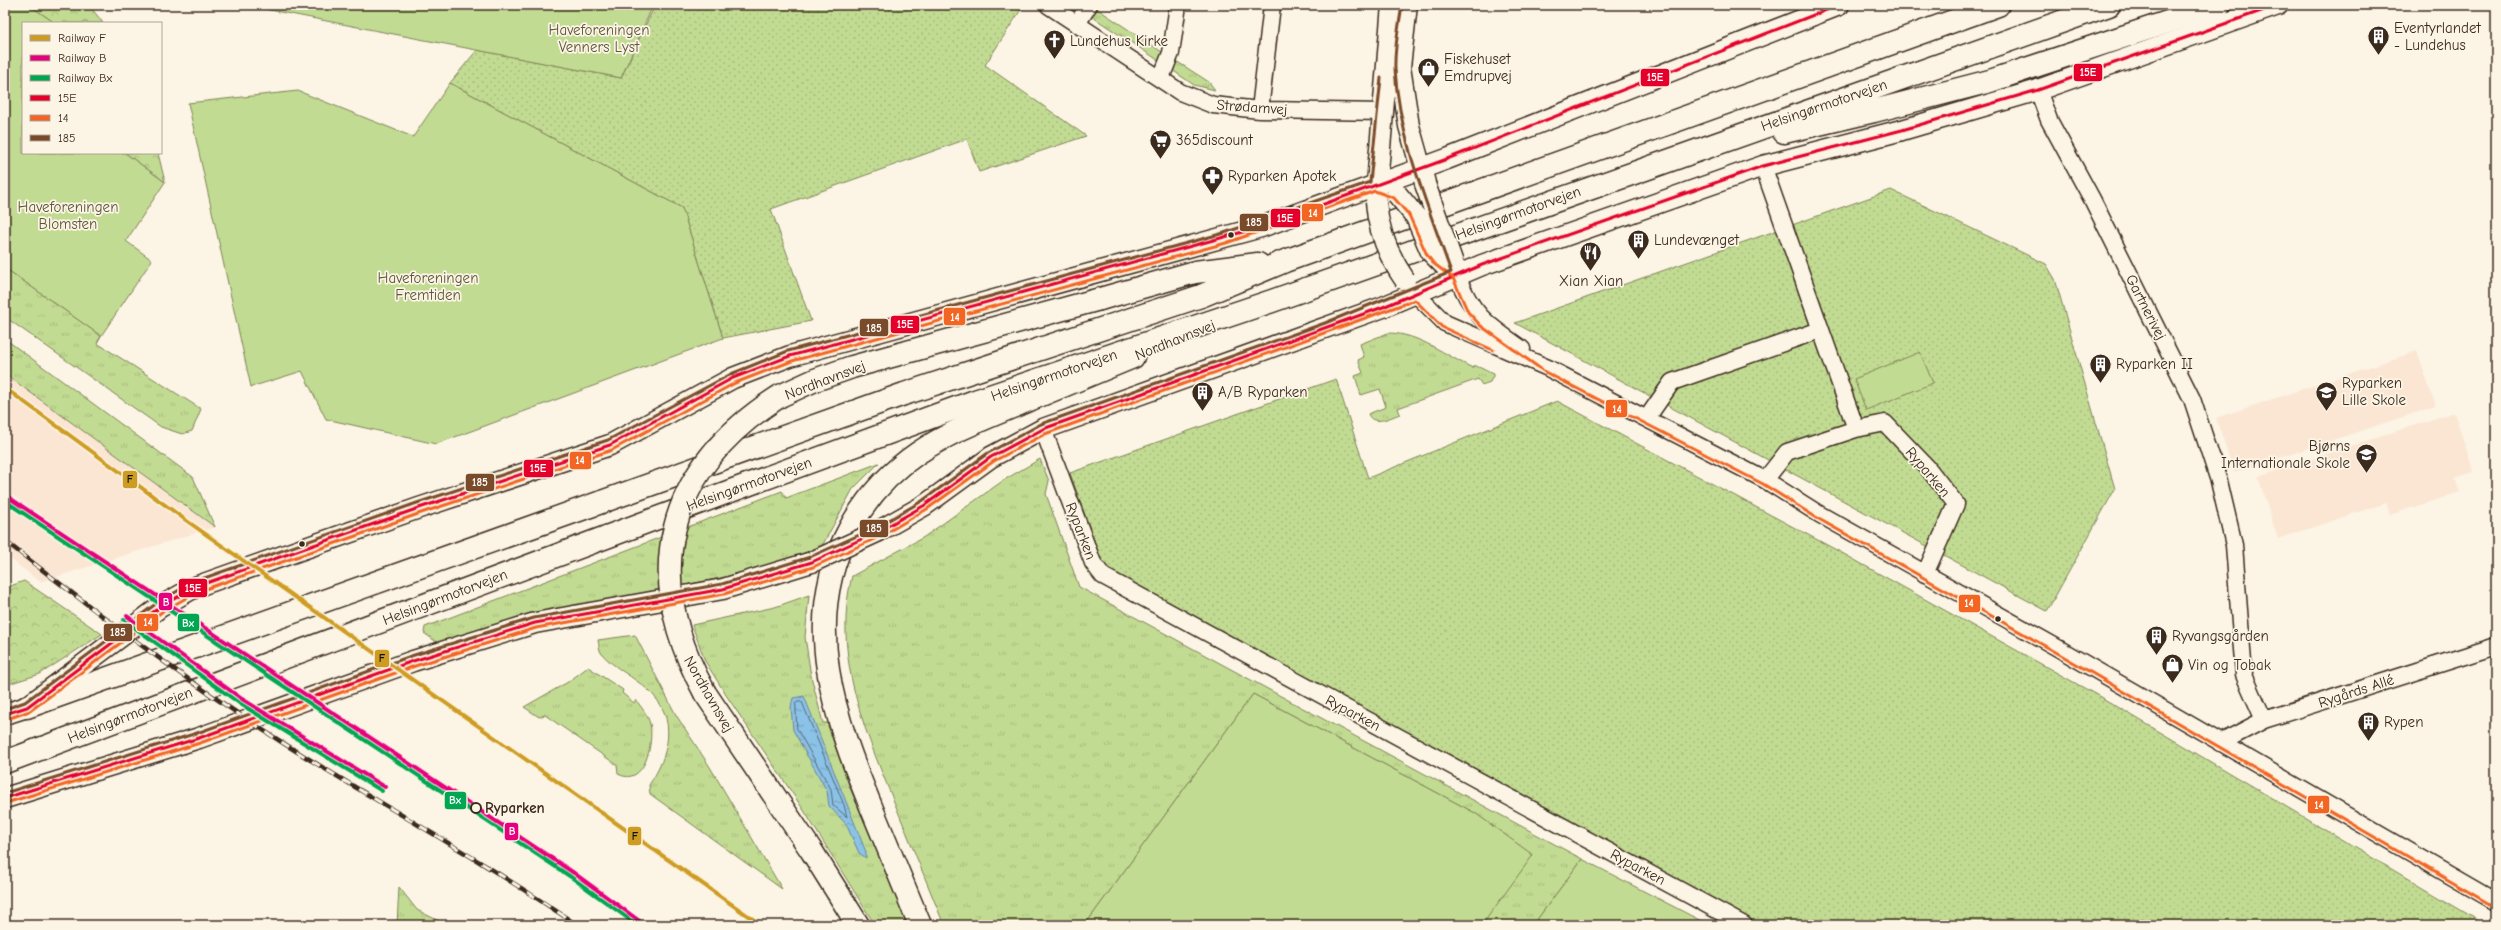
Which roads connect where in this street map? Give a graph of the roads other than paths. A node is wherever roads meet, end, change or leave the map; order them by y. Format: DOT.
graph roads {
  1 [pos="1048,5"];
  2 [pos="1089,5"];
  3 [pos="1178,5"];
  4 [pos="1272,5"];
  5 [pos="1392,5"];
  6 [pos="1407,5"];
  7 [pos="1839,5"];
  8 [pos="1852,5"];
  9 [pos="1972,5"];
  10 [pos="1998,5"];
  11 [pos="2109,5"];
  12 [pos="2219,5"];
  13 [pos="2278,5"];
  14 [pos="1077,24"];
  15 [pos="1768,33"];
  16 [pos="1913,35"];
  17 [pos="1161,78"];
  18 [pos="2038,90"];
  19 [pos="1260,110"];
  20 [pos="1383,112"];
  21 [pos="1409,126"];
  22 [pos="1685,154"];
  23 [pos="1763,166"];
  24 [pos="1423,177"];
  25 [pos="1376,194"];
  26 [pos="1285,261"];
  27 [pos="1452,268"];
  28 [pos="1410,287"];
  29 [pos="1272,301"];
  30 [pos="1820,330"];
  31 [pos="1548,368"];
  32 [pos="1646,418"];
  33 [pos="1043,429"];
  34 [pos="1856,429"];
  35 [pos="1764,480"];
  36 [pos="1925,574"];
  37 [pos="2496,646"];
  38 [pos="27,707"];
  39 [pos="5,714"];
  40 [pos="2264,720"];
  41 [pos="2220,743"];
  42 [pos="5,762"];
  43 [pos="5,798"];
  44 [pos="2496,902"];
  45 [pos="858,925"];
  46 [pos="920,925"];
  47 [pos="1744,925"];
  1 -- 14 [label="street, Strødamvej"];
  2 -- 14 [label="street"];
  3 -- 17 [label="street"];
  4 -- 19 [label="street"];
  5 -- 20 [label="street"];
  6 -- 21 [label="street"];
  7 -- 15 [label="street"];
  8 -- 15 [label="street"];
  9 -- 16 [label="highway"];
  10 -- 16 [label="highway, Helsingørmotorvejen"];
  11 -- 22 [label="highway, Helsingørmotorvejen"];
  12 -- 22 [label="highway"];
  13 -- 18 [label="street"];
  14 -- 17 [label="street, Strødamvej"];
  15 -- 24 [label="street"];
  16 -- 26 [label="highway, Helsingørmotorvejen"];
  17 -- 19 [label="street, Strødamvej"];
  18 -- 23 [label="street"];
  18 -- 40 [label="street, Gartnerivej"];
  19 -- 20 [label="street, Strødamvej"];
  20 -- 21 [label="street, Strødamvej"];
  20 -- 25 [label="street"];
  21 -- 24 [label="street"];
  22 -- 29 [label="highway, Helsingørmotorvejen"];
  23 -- 27 [label="street"];
  23 -- 30 [label="street"];
  24 -- 25 [label="street"];
  24 -- 27 [label="street, bridge"];
  25 -- 27 [label="street, bridge"];
  25 -- 28 [label="street, bridge"];
  25 -- 38 [label="street"];
  26 -- 38 [label="highway, Helsingørmotorvejen"];
  26 -- 45 [label="highway, Nordhavnsvej, bridge"];
  27 -- 28 [label="street"];
  27 -- 31 [label="street"];
  28 -- 31 [label="street"];
  28 -- 33 [label="street"];
  29 -- 42 [label="highway, Helsingørmotorvejen"];
  29 -- 46 [label="highway, Nordhavnsvej"];
  30 -- 32 [label="street"];
  30 -- 34 [label="street"];
  31 -- 32 [label="street"];
  32 -- 35 [label="street"];
  33 -- 43 [label="street, bridge"];
  33 -- 47 [label="street, Ryparken"];
  34 -- 35 [label="street, Ryparken"];
  34 -- 36 [label="street, Ryparken"];
  35 -- 36 [label="street"];
  36 -- 41 [label="street"];
  37 -- 40 [label="street, Rygårds Allé"];
  38 -- 39 [label="street"];
  40 -- 41 [label="street, Rygårds Allé"];
  41 -- 44 [label="street"];
}
